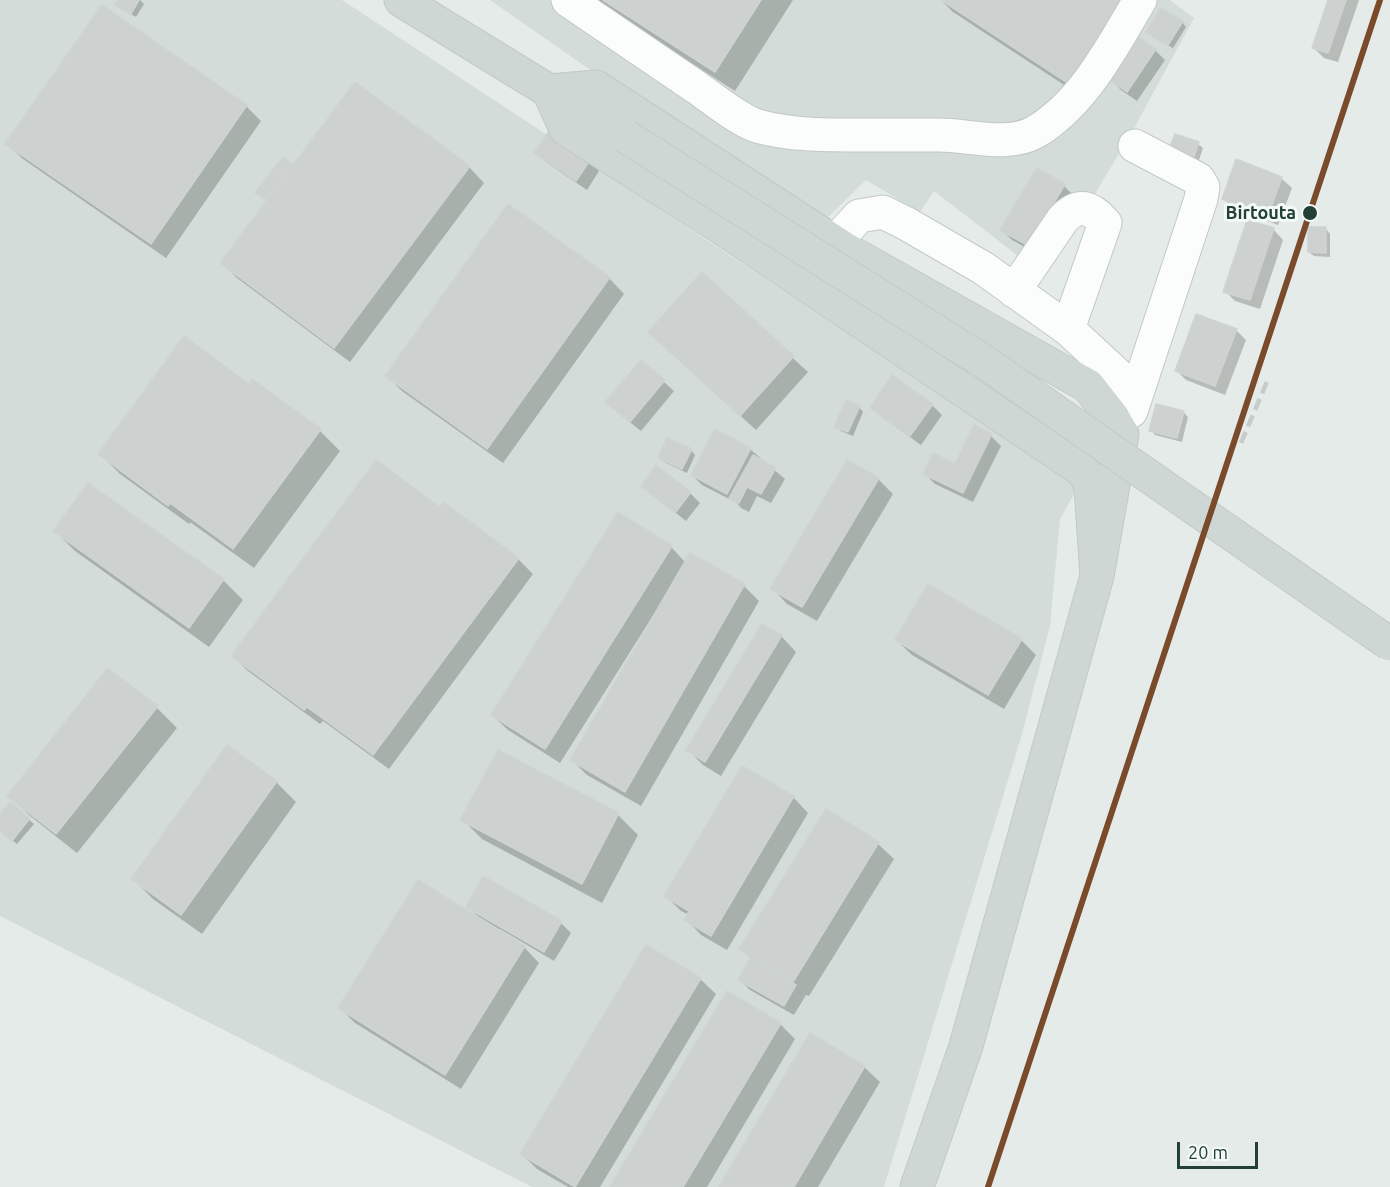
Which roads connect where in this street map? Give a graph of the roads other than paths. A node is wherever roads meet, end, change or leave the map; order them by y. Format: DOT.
graph roads {
  1 [pos="401,0"];
  2 [pos="568,0"];
  3 [pos="1140,0"];
  4 [pos="549,91"];
  5 [pos="1135,146"];
  6 [pos="835,242"];
  7 [pos="1014,291"];
  8 [pos="1068,329"];
  9 [pos="1137,393"];
  10 [pos="1122,434"];
  11 [pos="1097,576"];
  12 [pos="1390,644"];
  13 [pos="917,1187"];
  1 -- 4 [label="main road"];
  2 -- 3 [label="lane"];
  4 -- 6 [label="main road"];
  4 -- 11 [label="main road"];
  4 -- 12 [label="main road, bridge"];
  5 -- 9 [label="lane"];
  6 -- 7 [label="lane"];
  6 -- 10 [label="main road"];
  7 -- 8 [label="lane"];
  7 -- 8 [label="lane"];
  8 -- 9 [label="lane"];
  9 -- 10 [label="lane"];
  10 -- 11 [label="main road"];
  11 -- 13 [label="main road"];
}
